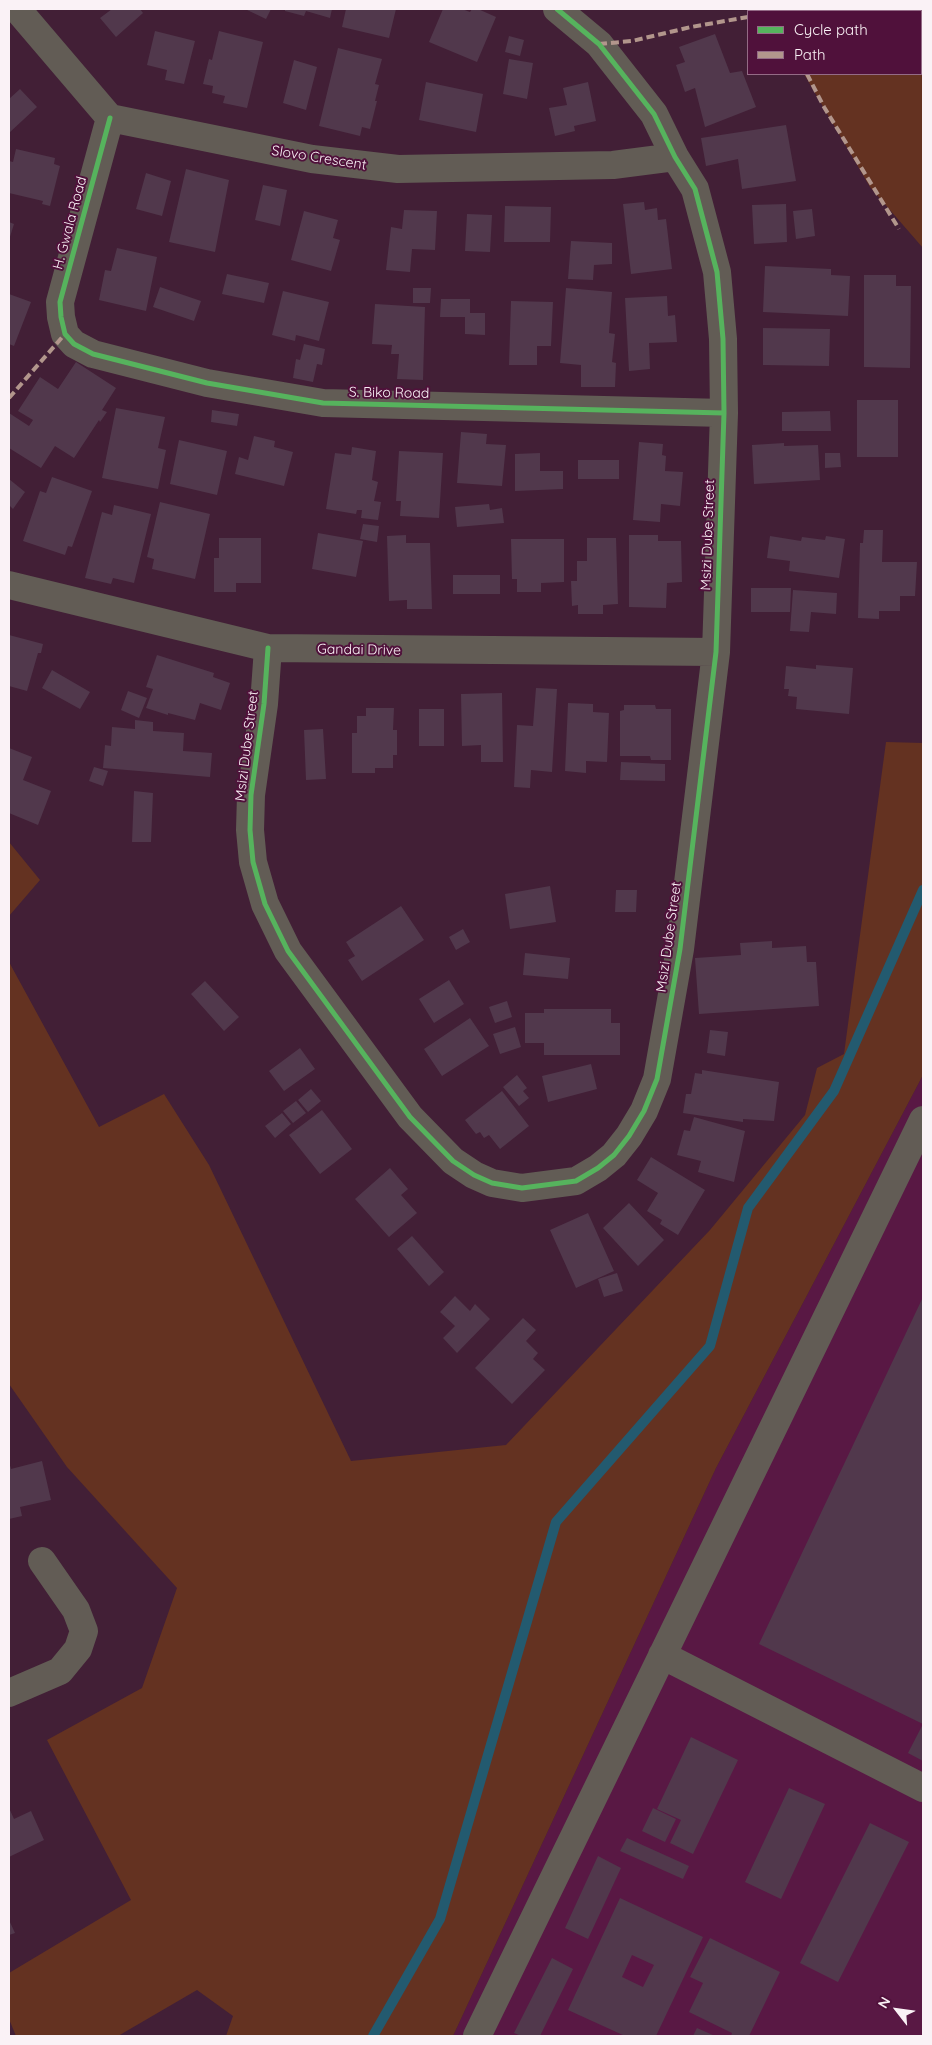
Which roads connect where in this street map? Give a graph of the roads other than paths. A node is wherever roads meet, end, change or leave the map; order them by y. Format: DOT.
graph roads {
  1 [pos="17,9"];
  2 [pos="557,9"];
  3 [pos="110,118"];
  4 [pos="675,157"];
  5 [pos="66,334"];
  6 [pos="724,412"];
  7 [pos="9,585"];
  8 [pos="268,648"];
  9 [pos="716,652"];
  10 [pos="923,1120"];
  11 [pos="42,1561"];
  12 [pos="662,1656"];
  13 [pos="18,1689"];
  14 [pos="923,1788"];
  15 [pos="477,2036"];
  1 -- 3 [label="street"];
  2 -- 4 [label="street, Msizi Dube Street"];
  3 -- 4 [label="street, Slovo Crescent"];
  3 -- 5 [label="street, H. Gwala Road"];
  4 -- 6 [label="street, Msizi Dube Street"];
  5 -- 6 [label="street, S. Biko Road"];
  6 -- 9 [label="street, Msizi Dube Street"];
  7 -- 8 [label="street, Gandai Drive"];
  8 -- 9 [label="street, Gandai Drive"];
  8 -- 9 [label="street, Msizi Dube Street"];
  10 -- 12 [label="street"];
  11 -- 13 [label="street"];
  12 -- 14 [label="street"];
  12 -- 15 [label="street"];
}
